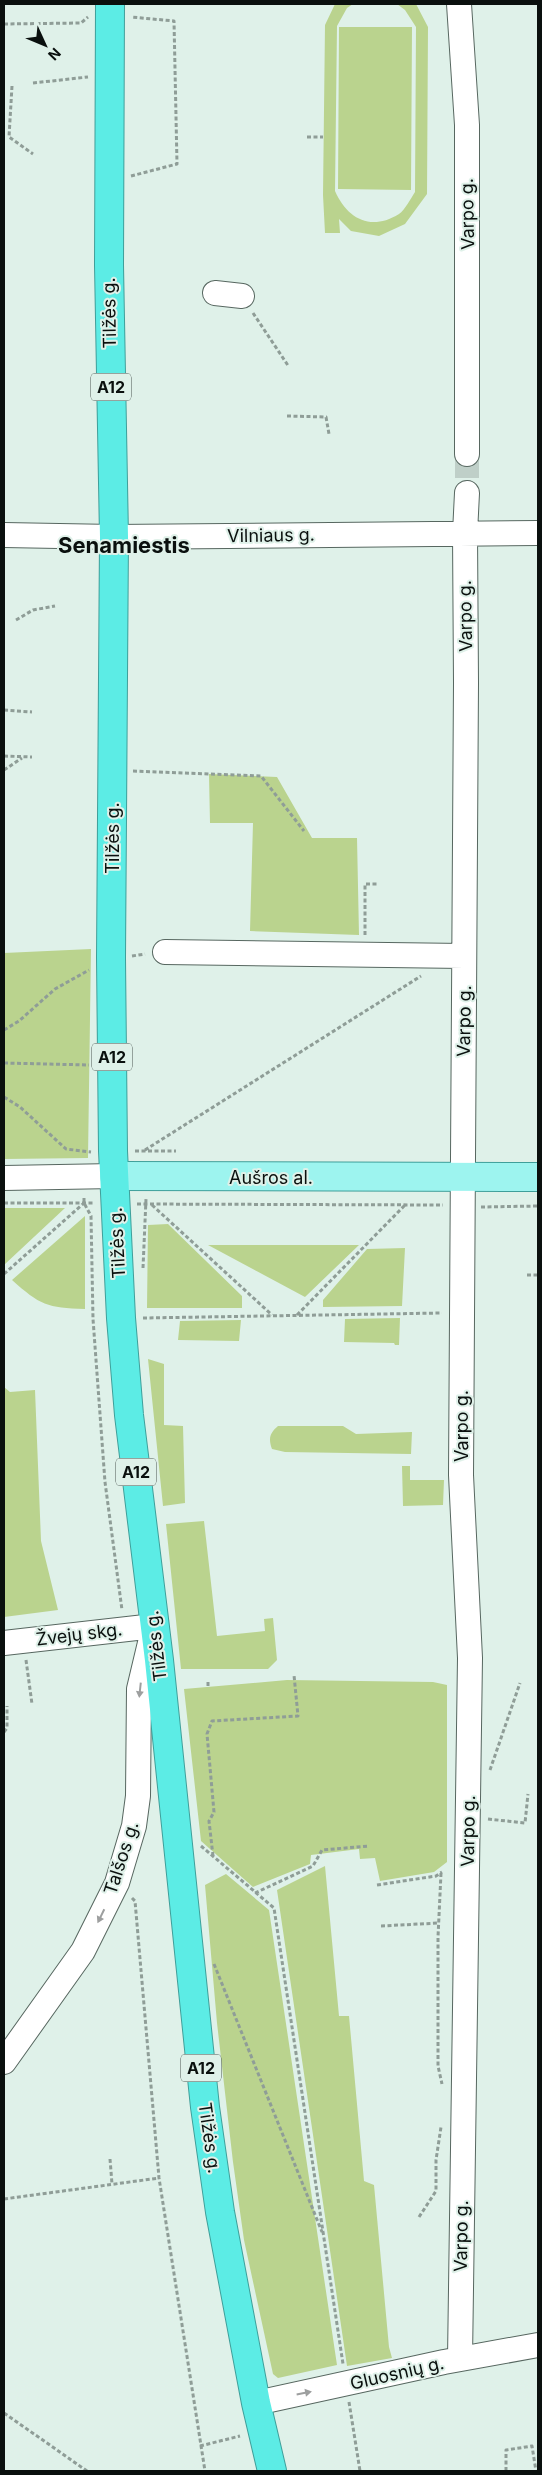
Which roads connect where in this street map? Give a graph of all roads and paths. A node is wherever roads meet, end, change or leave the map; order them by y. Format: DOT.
graph roads {
  1 [pos="459,4"];
  2 [pos="103,12"];
  3 [pos="4,24"];
  4 [pos="108,75"];
  5 [pos="33,83"];
  6 [pos="12,86"];
  7 [pos="307,137"];
  8 [pos="323,137"];
  9 [pos="33,154"];
  10 [pos="110,183"];
  11 [pos="215,293"];
  12 [pos="242,296"];
  13 [pos="289,367"];
  14 [pos="287,416"];
  15 [pos="329,434"];
  16 [pos="467,454"];
  17 [pos="467,493"];
  18 [pos="464,533"];
  19 [pos="538,534"];
  20 [pos="4,535"];
  21 [pos="114,537"];
  22 [pos="55,606"];
  23 [pos="16,620"];
  24 [pos="4,710"];
  25 [pos="32,712"];
  26 [pos="4,756"];
  27 [pos="22,757"];
  28 [pos="32,757"];
  29 [pos="4,770"];
  30 [pos="112,770"];
  31 [pos="304,831"];
  32 [pos="379,884"];
  33 [pos="165,952"];
  34 [pos="364,955"];
  35 [pos="459,955"];
  36 [pos="111,958"];
  37 [pos="4,1030"];
  38 [pos="4,1063"];
  39 [pos="112,1066"];
  40 [pos="4,1097"];
  41 [pos="183,1151"];
  42 [pos="84,1152"];
  43 [pos="114,1176"];
  44 [pos="538,1177"];
  45 [pos="4,1178"];
  46 [pos="464,1178"];
  47 [pos="4,1203"];
  48 [pos="84,1203"];
  49 [pos="406,1203"];
  50 [pos="115,1205"];
  51 [pos="152,1205"];
  52 [pos="538,1206"];
  53 [pos="464,1208"];
  54 [pos="4,1274"];
  55 [pos="527,1275"];
  56 [pos="538,1275"];
  57 [pos="434,1313"];
  58 [pos="273,1315"];
  59 [pos="297,1315"];
  60 [pos="121,1318"];
  61 [pos="154,1626"];
  62 [pos="124,1629"];
  63 [pos="13,1642"];
  64 [pos="294,1675"];
  65 [pos="208,1681"];
  66 [pos="520,1683"];
  67 [pos="208,1686"];
  68 [pos="32,1704"];
  69 [pos="7,1706"];
  70 [pos="4,1732"];
  71 [pos="488,1777"];
  72 [pos="528,1794"];
  73 [pos="468,1817"];
  74 [pos="197,1843"];
  75 [pos="369,1846"];
  76 [pos="467,1855"];
  77 [pos="213,1857"];
  78 [pos="441,1873"];
  79 [pos="117,1883"];
  80 [pos="377,1885"];
  81 [pos="255,1893"];
  82 [pos="439,1923"];
  83 [pos="381,1926"];
  84 [pos="214,1962"];
  85 [pos="4,2062"];
  86 [pos="443,2090"];
  87 [pos="441,2124"];
  88 [pos="110,2159"];
  89 [pos="158,2178"];
  90 [pos="112,2184"];
  91 [pos="4,2200"];
  92 [pos="419,2218"];
  93 [pos="324,2237"];
  94 [pos="538,2345"];
  95 [pos="452,2361"];
  96 [pos="347,2384"];
  97 [pos="256,2403"];
  98 [pos="4,2412"];
  99 [pos="263,2430"];
  100 [pos="200,2446"];
  101 [pos="87,2471"];
  102 [pos="205,2471"];
  103 [pos="272,2471"];
  104 [pos="360,2471"];
  105 [pos="506,2471"];
  106 [pos="536,2471"];
  1 -- 16 [label="street, Varpo g."];
  2 -- 3 [label="path"];
  2 -- 4 [label="highway, Tilžės g. / A12"];
  2 -- 10 [label="path"];
  4 -- 5 [label="path"];
  4 -- 10 [label="highway, Tilžės g. / A12"];
  6 -- 9 [label="path"];
  7 -- 8 [label="path"];
  10 -- 21 [label="highway, Tilžės g. / A12"];
  11 -- 12 [label="street"];
  12 -- 13 [label="path"];
  14 -- 15 [label="path"];
  17 -- 18 [label="street, Varpo g."];
  18 -- 19 [label="street, Vilniaus g."];
  18 -- 21 [label="street, Vilniaus g."];
  18 -- 35 [label="street, Varpo g."];
  20 -- 21 [label="street, Vilniaus g."];
  21 -- 30 [label="highway, Tilžės g. / A12"];
  22 -- 23 [label="path"];
  24 -- 25 [label="path"];
  26 -- 27 [label="path"];
  27 -- 28 [label="path"];
  27 -- 29 [label="path"];
  30 -- 31 [label="path"];
  30 -- 36 [label="highway, Tilžės g. / A12"];
  32 -- 34 [label="path"];
  33 -- 34 [label="street"];
  33 -- 36 [label="path"];
  34 -- 35 [label="street"];
  35 -- 41 [label="path"];
  35 -- 46 [label="street, Varpo g."];
  36 -- 37 [label="path"];
  36 -- 39 [label="highway, Tilžės g. / A12"];
  38 -- 39 [label="path"];
  39 -- 43 [label="highway, Tilžės g. / A12"];
  40 -- 42 [label="path"];
  43 -- 45 [label="street, Aušros al."];
  43 -- 46 [label="main road, Aušros al."];
  43 -- 50 [label="highway, Tilžės g. / A12"];
  44 -- 46 [label="main road, Aušros al."];
  46 -- 53 [label="street, Varpo g."];
  47 -- 48 [label="path"];
  48 -- 50 [label="path"];
  48 -- 54 [label="path"];
  48 -- 62 [label="path"];
  49 -- 51 [label="path"];
  49 -- 53 [label="path"];
  49 -- 59 [label="path"];
  50 -- 51 [label="path"];
  50 -- 60 [label="highway, Tilžės g. / A12"];
  51 -- 58 [label="path"];
  52 -- 53 [label="path"];
  53 -- 73 [label="street, Varpo g."];
  55 -- 56 [label="path"];
  57 -- 59 [label="path"];
  58 -- 59 [label="path"];
  58 -- 60 [label="path"];
  60 -- 61 [label="highway, Tilžės g. / A12"];
  61 -- 62 [label="street, Žvejų skg."];
  61 -- 79 [label="street, Talšos g., one-way"];
  61 -- 97 [label="highway, Tilžės g. / A12"];
  62 -- 63 [label="street, Žvejų skg."];
  63 -- 68 [label="path"];
  64 -- 77 [label="path"];
  65 -- 67 [label="path"];
  66 -- 71 [label="path"];
  69 -- 70 [label="path"];
  72 -- 73 [label="path"];
  73 -- 76 [label="street, Varpo g."];
  74 -- 77 [label="path"];
  75 -- 81 [label="path"];
  76 -- 78 [label="path"];
  76 -- 95 [label="street, Varpo g."];
  77 -- 81 [label="path"];
  78 -- 80 [label="path"];
  78 -- 82 [label="path"];
  79 -- 85 [label="street, Talšos g., one-way"];
  79 -- 89 [label="path"];
  81 -- 93 [label="path"];
  82 -- 83 [label="path"];
  82 -- 86 [label="path"];
  84 -- 93 [label="path"];
  87 -- 92 [label="path"];
  88 -- 90 [label="path"];
  89 -- 90 [label="path"];
  89 -- 100 [label="path"];
  90 -- 91 [label="path"];
  93 -- 96 [label="path"];
  94 -- 95 [label="street, Gluosnių g."];
  95 -- 96 [label="street, Gluosnių g."];
  97 -- 96 [label="street, Gluosnių g., one-way"];
  96 -- 104 [label="path"];
  97 -- 99 [label="highway, Tilžės g. / A12"];
  98 -- 101 [label="path"];
  99 -- 100 [label="path"];
  99 -- 103 [label="highway, Tilžės g. / A12"];
  100 -- 102 [label="path"];
  105 -- 106 [label="path"];
}
